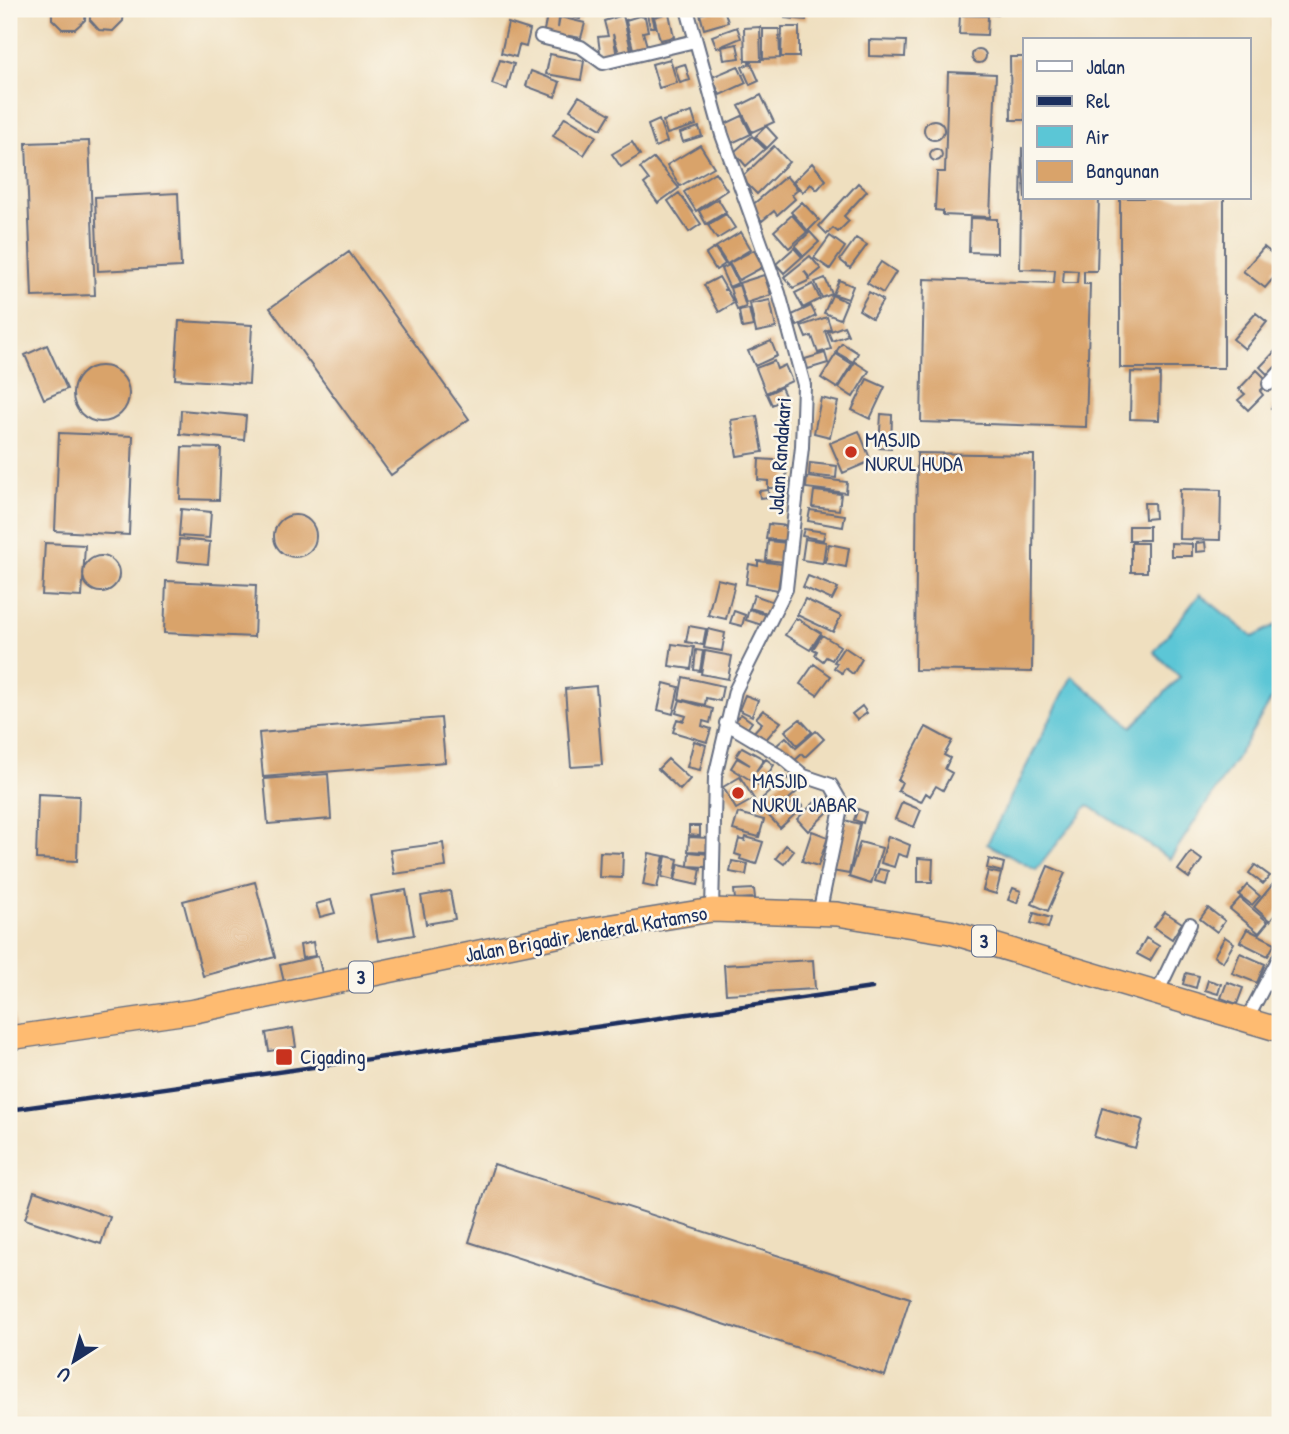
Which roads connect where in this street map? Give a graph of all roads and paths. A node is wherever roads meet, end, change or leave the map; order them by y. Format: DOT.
graph roads {
  1 [pos="687,9"];
  2 [pos="541,37"];
  3 [pos="695,41"];
  4 [pos="1280,372"];
  5 [pos="1269,384"];
  6 [pos="726,723"];
  7 [pos="712,910"];
  8 [pos="819,914"];
  9 [pos="1190,924"];
  10 [pos="1280,956"];
  11 [pos="1157,993"];
  12 [pos="1247,1019"];
  13 [pos="1280,1030"];
  14 [pos="9,1038"];
  1 -- 3 [label="street, Jalan Randakari"];
  2 -- 3 [label="street"];
  3 -- 6 [label="street, Jalan Randakari"];
  4 -- 5 [label="street"];
  6 -- 7 [label="street, Jalan Randakari"];
  6 -- 8 [label="street"];
  7 -- 8 [label="highway, Jalan Brigadir Jenderal Katamso / 3"];
  7 -- 14 [label="highway, Jalan Brigadir Jenderal Katamso / 3"];
  8 -- 11 [label="highway, Jalan Brigadir Jenderal Katamso / 3"];
  9 -- 11 [label="street"];
  10 -- 12 [label="street"];
  11 -- 12 [label="highway, Jalan Brigadir Jenderal Katamso / 3"];
  12 -- 13 [label="highway, Jalan Brigadir Jenderal Katamso / 3"];
}
